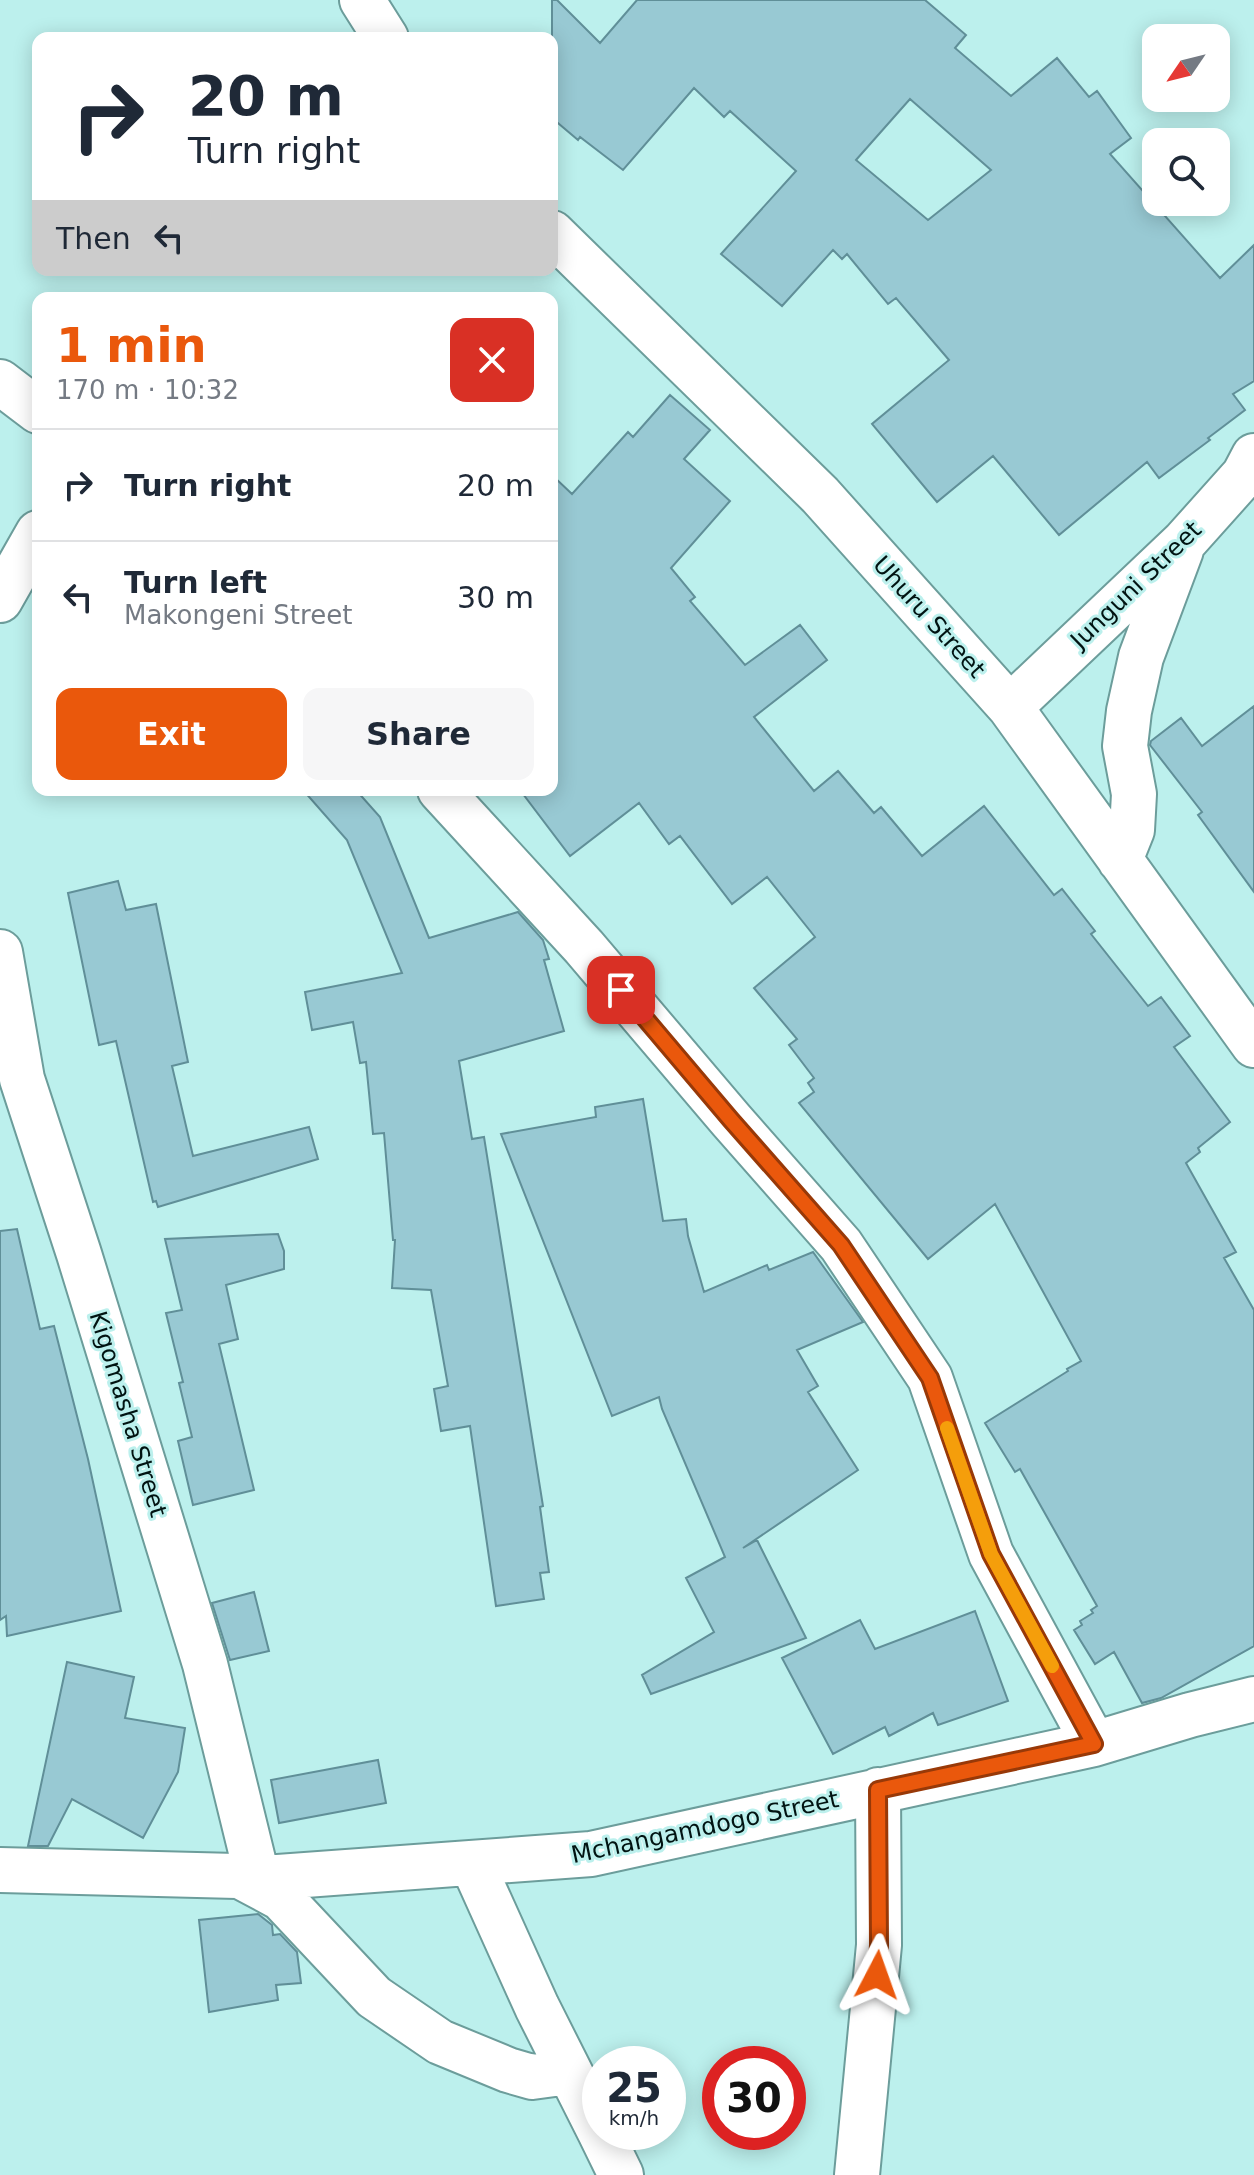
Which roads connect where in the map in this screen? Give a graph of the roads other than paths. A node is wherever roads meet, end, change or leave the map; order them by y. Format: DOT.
graph roads {
  1 [pos="362,0"];
  2 [pos="382,32"];
  3 [pos="558,239"];
  4 [pos="0,382"];
  5 [pos="32,406"];
  6 [pos="1254,456"];
  7 [pos="1184,542"];
  8 [pos="32,544"];
  9 [pos="0,600"];
  10 [pos="1010,707"];
  11 [pos="446,796"];
  12 [pos="1120,860"];
  13 [pos="0,952"];
  14 [pos="1252,1039"];
  15 [pos="1254,1699"];
  16 [pos="1094,1744"];
  17 [pos="878,1790"];
  18 [pos="472,1863"];
  19 [pos="0,1870"];
  20 [pos="248,1876"];
  21 [pos="569,2072"];
  22 [pos="582,2097"];
  23 [pos="609,2150"];
  24 [pos="621,2175"];
  25 [pos="857,2175"];
  1 -- 2 [label="street"];
  3 -- 10 [label="street, Uhuru Street"];
  4 -- 5 [label="street"];
  6 -- 7 [label="street, Junguni Street"];
  7 -- 10 [label="street, Junguni Street"];
  7 -- 12 [label="street"];
  8 -- 9 [label="street"];
  10 -- 12 [label="street, Uhuru Street"];
  11 -- 16 [label="street"];
  12 -- 14 [label="street, Uhuru Street"];
  13 -- 20 [label="street, Kigomasha Street"];
  15 -- 16 [label="street, Mchangamdogo Street"];
  16 -- 17 [label="street, Mchangamdogo Street"];
  17 -- 18 [label="street, Mchangamdogo Street"];
  17 -- 25 [label="street"];
  18 -- 20 [label="street, Mchangamdogo Street"];
  18 -- 21 [label="street"];
  19 -- 20 [label="street, Mchangamdogo Street"];
  20 -- 21 [label="street"];
  21 -- 22 [label="street"];
  23 -- 24 [label="street"];
}
